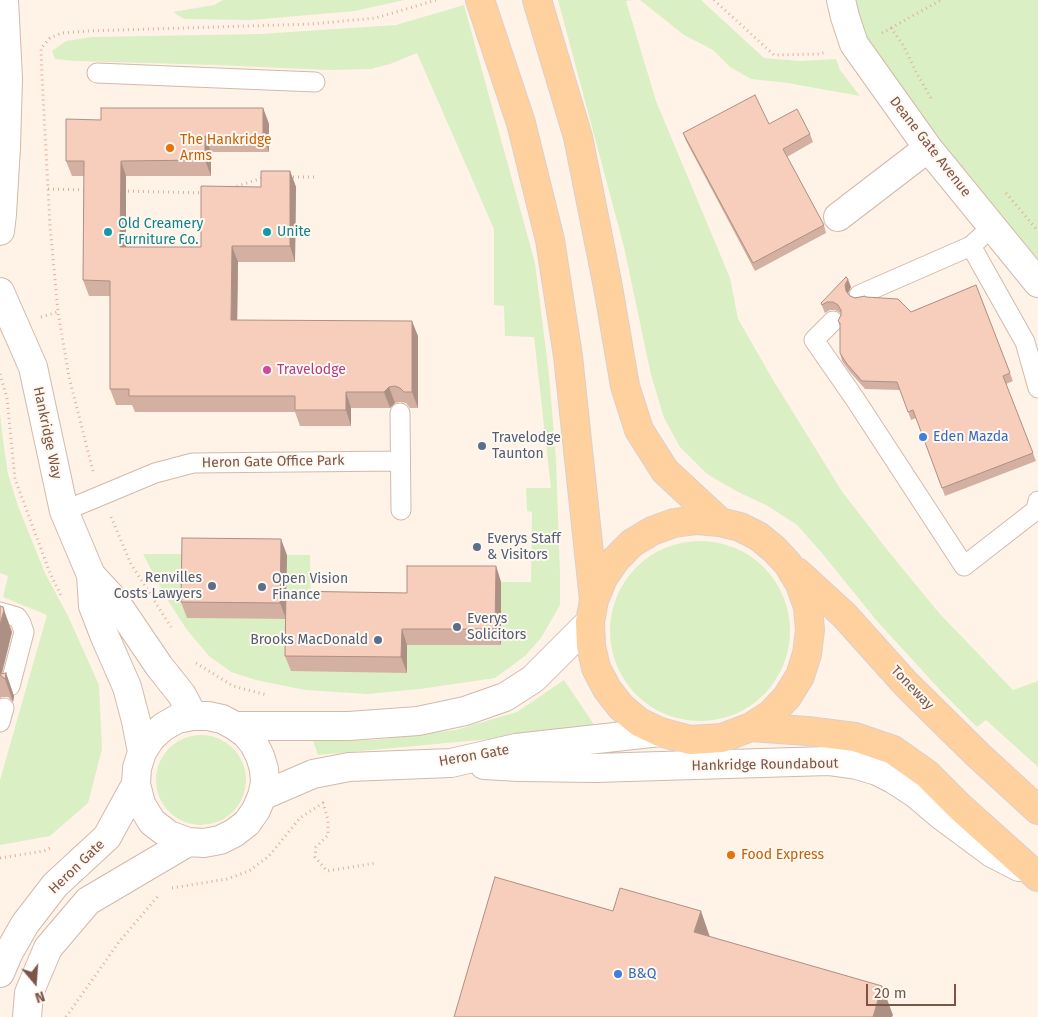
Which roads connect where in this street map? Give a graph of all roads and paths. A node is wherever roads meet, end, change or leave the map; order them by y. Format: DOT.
graph roads {
  1 [pos="4,0"];
  2 [pos="436,0"];
  3 [pos="480,0"];
  4 [pos="537,0"];
  5 [pos="841,0"];
  6 [pos="942,0"];
  7 [pos="891,28"];
  8 [pos="97,73"];
  9 [pos="315,82"];
  10 [pos="928,148"];
  11 [pos="267,176"];
  12 [pos="286,177"];
  13 [pos="314,177"];
  14 [pos="232,188"];
  15 [pos="48,189"];
  16 [pos="87,190"];
  17 [pos="116,191"];
  18 [pos="214,194"];
  19 [pos="838,217"];
  20 [pos="993,226"];
  21 [pos="0,231"];
  22 [pos="971,246"];
  23 [pos="1038,283"];
  24 [pos="0,292"];
  25 [pos="859,295"];
  26 [pos="833,321"];
  27 [pos="0,374"];
  28 [pos="1038,388"];
  29 [pos="400,413"];
  30 [pos="400,461"];
  31 [pos="102,494"];
  32 [pos="1038,501"];
  33 [pos="401,510"];
  34 [pos="64,511"];
  35 [pos="720,522"];
  36 [pos="788,564"];
  37 [pos="91,575"];
  38 [pos="66,606"];
  39 [pos="592,611"];
  40 [pos="0,612"];
  41 [pos="172,629"];
  42 [pos="193,661"];
  43 [pos="10,686"];
  44 [pos="272,696"];
  45 [pos="193,716"];
  46 [pos="236,726"];
  47 [pos="751,727"];
  48 [pos="660,732"];
  49 [pos="142,752"];
  50 [pos="451,763"];
  51 [pos="136,784"];
  52 [pos="262,796"];
  53 [pos="1038,810"];
  54 [pos="188,842"];
  55 [pos="53,847"];
  56 [pos="0,858"];
  57 [pos="376,863"];
  58 [pos="1038,877"];
  59 [pos="0,973"];
  60 [pos="27,1017"];
  61 [pos="66,1017"];
  1 -- 21 [label="street"];
  2 -- 15 [label="path"];
  3 -- 39 [label="main road"];
  4 -- 35 [label="main road"];
  5 -- 10 [label="street, Deane Gate Avenue"];
  6 -- 7 [label="path"];
  8 -- 9 [label="lane"];
  10 -- 19 [label="street"];
  10 -- 20 [label="street, Deane Gate Avenue"];
  11 -- 14 [label="path"];
  12 -- 13 [label="path"];
  15 -- 16 [label="path"];
  15 -- 31 [label="path"];
  17 -- 18 [label="path"];
  20 -- 22 [label="lane"];
  20 -- 23 [label="street, Deane Gate Avenue"];
  22 -- 25 [label="lane"];
  22 -- 28 [label="lane"];
  24 -- 34 [label="street, Hankridge Way"];
  26 -- 32 [label="lane"];
  27 -- 38 [label="path"];
  29 -- 30 [label="lane"];
  30 -- 31 [label="lane, Heron Gate Office Park"];
  30 -- 33 [label="lane"];
  31 -- 34 [label="lane, Heron Gate Office Park"];
  31 -- 41 [label="path"];
  34 -- 37 [label="street, Hankridge Way"];
  35 -- 36 [label="main road, Hankridge Roundabout"];
  35 -- 39 [label="main road, Hankridge Roundabout"];
  36 -- 47 [label="main road, Hankridge Roundabout"];
  36 -- 53 [label="main road, Toneway"];
  37 -- 45 [label="street, Hankridge Way"];
  37 -- 49 [label="street, Hankridge Way"];
  39 -- 46 [label="street, Heron Gate"];
  39 -- 48 [label="main road, Hankridge Roundabout"];
  40 -- 43 [label="lane"];
  42 -- 44 [label="path"];
  45 -- 46 [label="street, Heron Gate"];
  45 -- 49 [label="street, Heron Gate"];
  46 -- 52 [label="street, Heron Gate"];
  47 -- 48 [label="main road, Hankridge Roundabout"];
  47 -- 58 [label="main road"];
  48 -- 50 [label="street, Heron Gate"];
  49 -- 51 [label="street, Heron Gate"];
  50 -- 52 [label="street, Heron Gate"];
  50 -- 58 [label="street, Hankridge Roundabout"];
  51 -- 54 [label="street, Heron Gate"];
  51 -- 59 [label="street, Heron Gate"];
  52 -- 54 [label="street, Heron Gate"];
  54 -- 60 [label="street, Heron Gate"];
  55 -- 56 [label="path"];
  57 -- 61 [label="path"];
}
